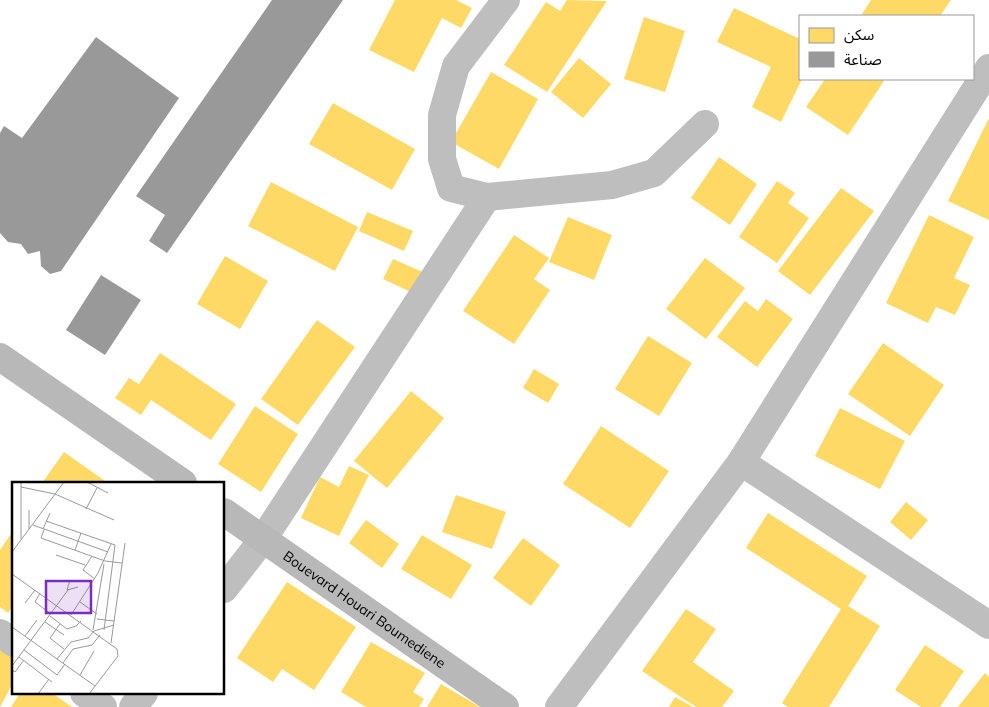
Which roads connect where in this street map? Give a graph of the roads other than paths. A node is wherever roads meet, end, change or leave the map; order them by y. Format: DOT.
graph roads {
  1 [pos="506,0"];
  2 [pos="989,68"];
  3 [pos="705,124"];
  4 [pos="487,197"];
  5 [pos="0,357"];
  6 [pos="741,462"];
  7 [pos="182,482"];
  8 [pos="225,513"];
  9 [pos="263,539"];
  10 [pos="225,588"];
  11 [pos="989,625"];
  12 [pos="0,633"];
  13 [pos="12,642"];
  14 [pos="85,694"];
  15 [pos="143,694"];
  16 [pos="103,707"];
  17 [pos="133,707"];
  18 [pos="505,707"];
  19 [pos="559,707"];
  1 -- 4 [label="street"];
  2 -- 6 [label="street"];
  3 -- 4 [label="street"];
  4 -- 9 [label="street"];
  5 -- 7 [label="street"];
  6 -- 11 [label="street"];
  6 -- 19 [label="street"];
  8 -- 9 [label="street, Bouevard Houari Boumediene"];
  9 -- 10 [label="street"];
  9 -- 18 [label="street, Bouevard Houari Boumediene"];
  12 -- 13 [label="street"];
  14 -- 16 [label="street"];
  15 -- 17 [label="street"];
}
